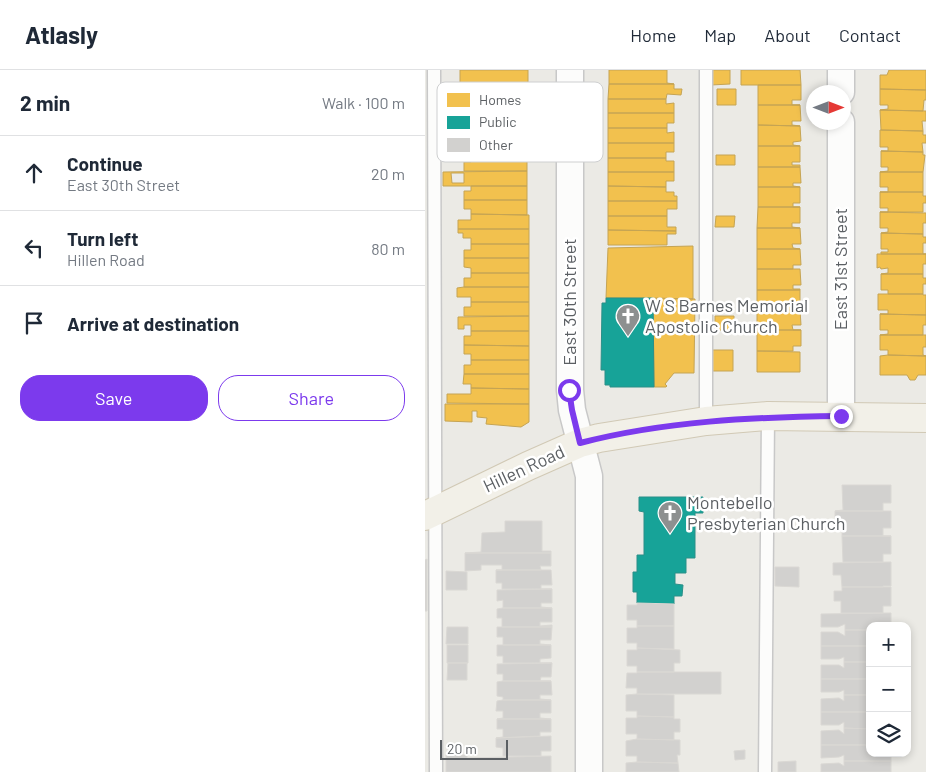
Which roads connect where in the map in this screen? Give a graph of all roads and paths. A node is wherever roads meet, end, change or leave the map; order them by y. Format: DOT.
graph roads {
  1 [pos="434,70"];
  2 [pos="706,70"];
  3 [pos="841,70"];
  4 [pos="841,85"];
  5 [pos="841,130"];
  6 [pos="570,162"];
  7 [pos="768,416"];
  8 [pos="841,416"];
  9 [pos="926,418"];
  10 [pos="706,421"];
  11 [pos="580,443"];
  12 [pos="429,513"];
  13 [pos="436,772"];
  14 [pos="589,772"];
  15 [pos="765,772"];
  1 -- 12 [label="lane"];
  2 -- 10 [label="lane"];
  3 -- 4 [label="street"];
  5 -- 8 [label="street, East 31st Street"];
  6 -- 11 [label="street, East 30th Street"];
  7 -- 8 [label="main road, Hillen Road"];
  7 -- 10 [label="main road, Hillen Road"];
  7 -- 15 [label="lane"];
  8 -- 9 [label="main road, Hillen Road"];
  10 -- 11 [label="main road, Hillen Road"];
  11 -- 12 [label="main road, Hillen Road"];
  11 -- 14 [label="street, East 30th Street"];
  12 -- 13 [label="lane"];
}
